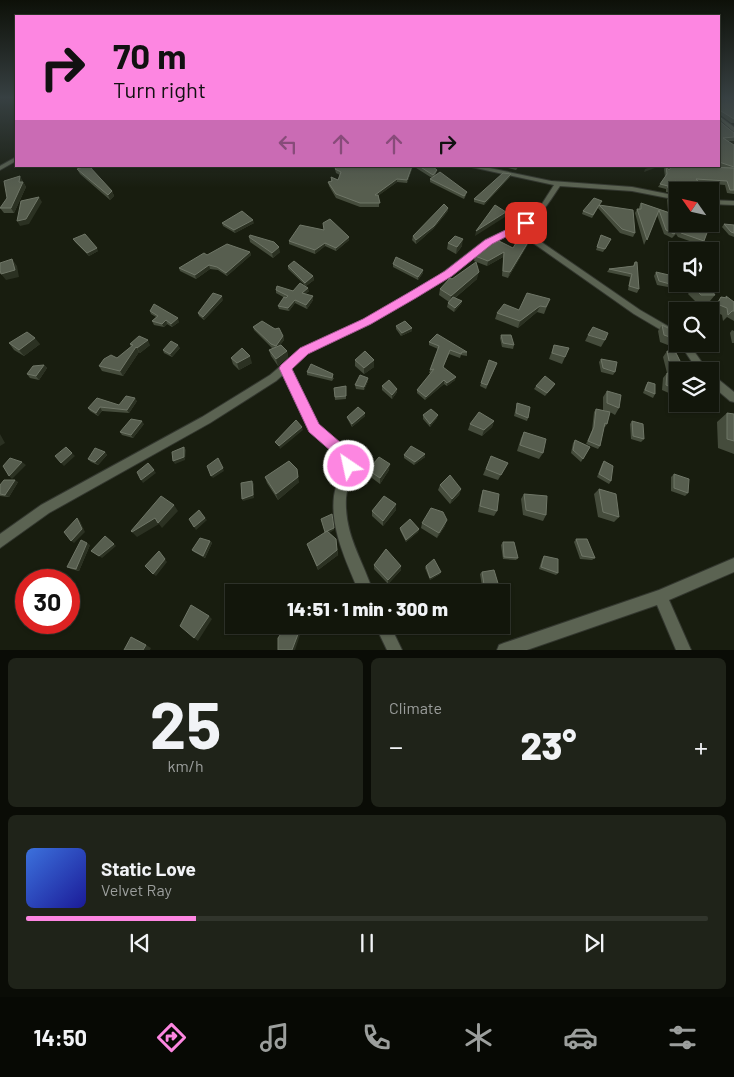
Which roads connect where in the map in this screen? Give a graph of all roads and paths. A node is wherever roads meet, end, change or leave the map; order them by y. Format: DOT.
graph roads {
  1 [pos="15,160"];
  2 [pos="474,167"];
  3 [pos="0,168"];
  4 [pos="559,183"];
  5 [pos="669,196"];
  6 [pos="719,202"];
  7 [pos="734,203"];
  8 [pos="516,228"];
  9 [pos="669,331"];
  10 [pos="286,368"];
  11 [pos="719,386"];
  12 [pos="734,398"];
  13 [pos="0,542"];
  14 [pos="734,565"];
  15 [pos="363,584"];
  16 [pos="660,597"];
  17 [pos="387,634"];
  18 [pos="395,650"];
  19 [pos="504,650"];
  20 [pos="684,650"];
  1 -- 3 [label="street"];
  2 -- 4 [label="street"];
  4 -- 5 [label="street"];
  4 -- 8 [label="street"];
  6 -- 7 [label="street"];
  8 -- 9 [label="street"];
  8 -- 10 [label="street"];
  10 -- 13 [label="street"];
  10 -- 15 [label="street"];
  11 -- 12 [label="street"];
  14 -- 16 [label="street"];
  16 -- 19 [label="street"];
  16 -- 20 [label="street"];
  17 -- 18 [label="street"];
}
